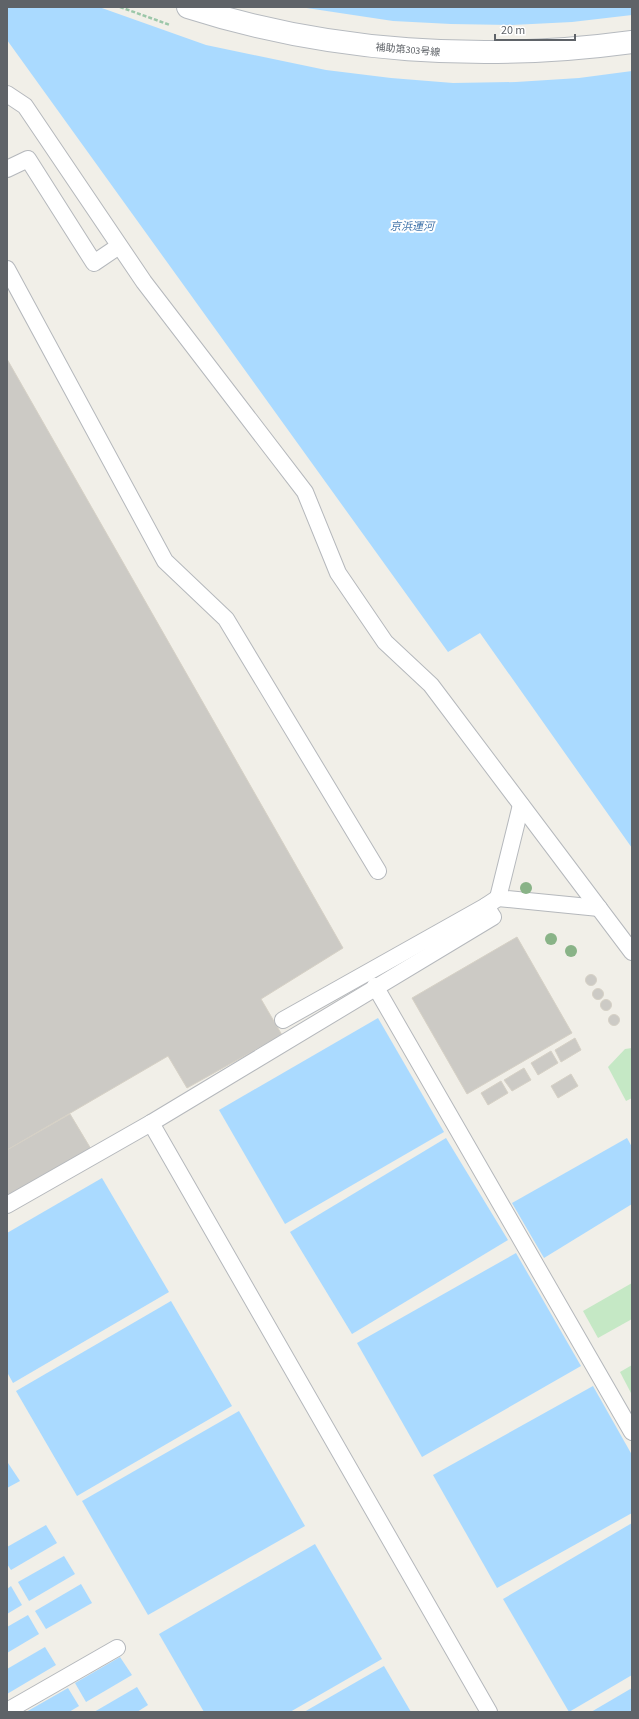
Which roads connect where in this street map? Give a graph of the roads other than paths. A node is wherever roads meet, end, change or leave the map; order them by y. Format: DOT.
graph roads {
  1 [pos="188,7"];
  2 [pos="632,42"];
  3 [pos="7,94"];
  4 [pos="7,169"];
  5 [pos="119,246"];
  6 [pos="7,269"];
  7 [pos="521,805"];
  8 [pos="378,871"];
  9 [pos="492,902"];
  10 [pos="599,908"];
  11 [pos="632,952"];
  12 [pos="375,986"];
  13 [pos="283,1020"];
  14 [pos="151,1123"];
  15 [pos="7,1205"];
  16 [pos="632,1432"];
  17 [pos="116,1648"];
  18 [pos="7,1710"];
  19 [pos="489,1712"];
  1 -- 2 [label="street, 補助第303号線"];
  3 -- 5 [label="lane"];
  4 -- 5 [label="lane"];
  5 -- 7 [label="lane"];
  6 -- 8 [label="lane"];
  7 -- 9 [label="lane"];
  7 -- 10 [label="lane"];
  9 -- 10 [label="lane"];
  9 -- 12 [label="lane"];
  9 -- 13 [label="lane"];
  10 -- 11 [label="lane"];
  12 -- 14 [label="lane"];
  12 -- 16 [label="lane"];
  14 -- 15 [label="lane"];
  14 -- 19 [label="lane"];
  17 -- 18 [label="lane"];
}
